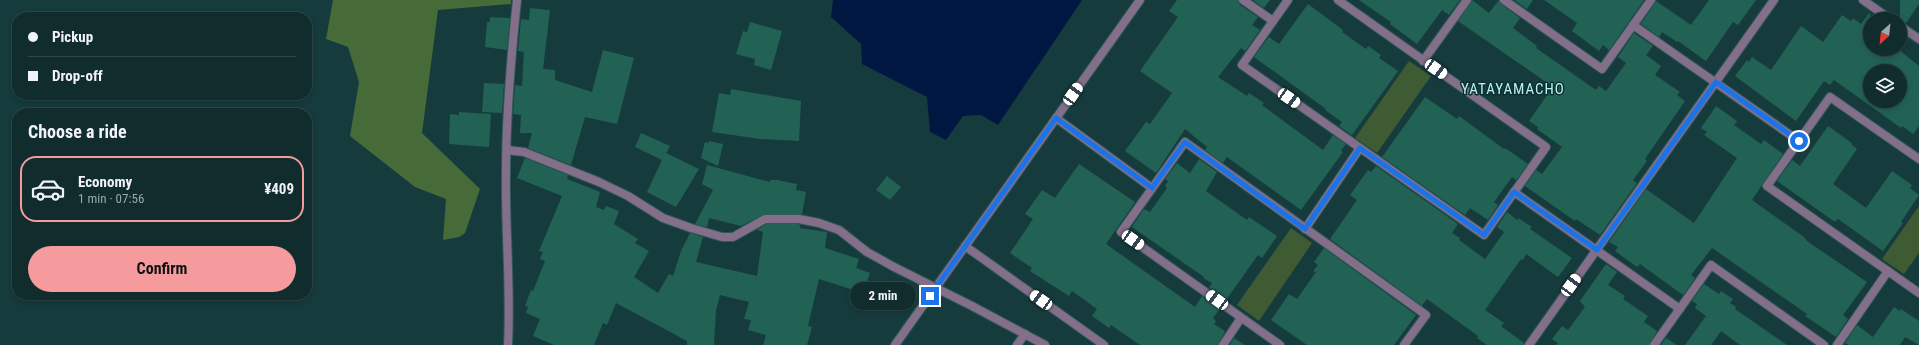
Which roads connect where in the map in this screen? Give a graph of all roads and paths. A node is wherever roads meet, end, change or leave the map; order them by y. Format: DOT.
graph roads {
  1 [pos="517,0"];
  2 [pos="1140,0"];
  3 [pos="1243,0"];
  4 [pos="1288,0"];
  5 [pos="1338,0"];
  6 [pos="1467,0"];
  7 [pos="1504,0"];
  8 [pos="1651,0"];
  9 [pos="1774,0"];
  10 [pos="1863,0"];
  11 [pos="1880,12"];
  12 [pos="1273,21"];
  13 [pos="1633,25"];
  14 [pos="1907,31"];
  15 [pos="1919,39"];
  16 [pos="1424,61"];
  17 [pos="1716,82"];
  18 [pos="1056,118"];
  19 [pos="1799,141"];
  20 [pos="1360,148"];
  21 [pos="507,150"];
  22 [pos="1919,159"];
  23 [pos="1152,188"];
  24 [pos="1514,192"];
  25 [pos="1305,229"];
  26 [pos="965,246"];
  27 [pos="1597,250"];
  28 [pos="1888,271"];
  29 [pos="1919,292"];
  30 [pos="1680,309"];
  31 [pos="1241,318"];
  32 [pos="1025,334"];
  33 [pos="508,345"];
  34 [pos="895,345"];
  35 [pos="1017,345"];
  36 [pos="1045,345"];
  37 [pos="1104,345"];
  38 [pos="1223,345"];
  39 [pos="1280,345"];
  40 [pos="1404,345"];
  41 [pos="1529,345"];
  42 [pos="1654,345"];
  43 [pos="1824,345"];
  44 [pos="1837,345"];
  1 -- 21 [label="street"];
  2 -- 18 [label="street"];
  3 -- 12 [label="street"];
  4 -- 12 [label="street"];
  5 -- 16 [label="street"];
  6 -- 16 [label="street"];
  7 -- 13 [label="street"];
  8 -- 13 [label="street"];
  9 -- 17 [label="street"];
  10 -- 11 [label="street"];
  12 -- 20 [label="street"];
  13 -- 17 [label="street"];
  14 -- 15 [label="street"];
  16 -- 24 [label="street"];
  17 -- 19 [label="street"];
  17 -- 27 [label="street"];
  18 -- 23 [label="street"];
  18 -- 26 [label="street"];
  19 -- 22 [label="street"];
  19 -- 28 [label="street"];
  20 -- 24 [label="street"];
  20 -- 25 [label="street"];
  21 -- 32 [label="street, bridge"];
  21 -- 33 [label="street"];
  23 -- 25 [label="street"];
  23 -- 31 [label="street"];
  24 -- 27 [label="street"];
  25 -- 40 [label="street"];
  26 -- 34 [label="street"];
  26 -- 37 [label="street"];
  27 -- 30 [label="street"];
  27 -- 41 [label="street"];
  28 -- 29 [label="street"];
  28 -- 44 [label="street"];
  30 -- 42 [label="street"];
  30 -- 43 [label="street"];
  31 -- 38 [label="street"];
  31 -- 39 [label="street"];
  32 -- 35 [label="street"];
  32 -- 36 [label="street"];
}
